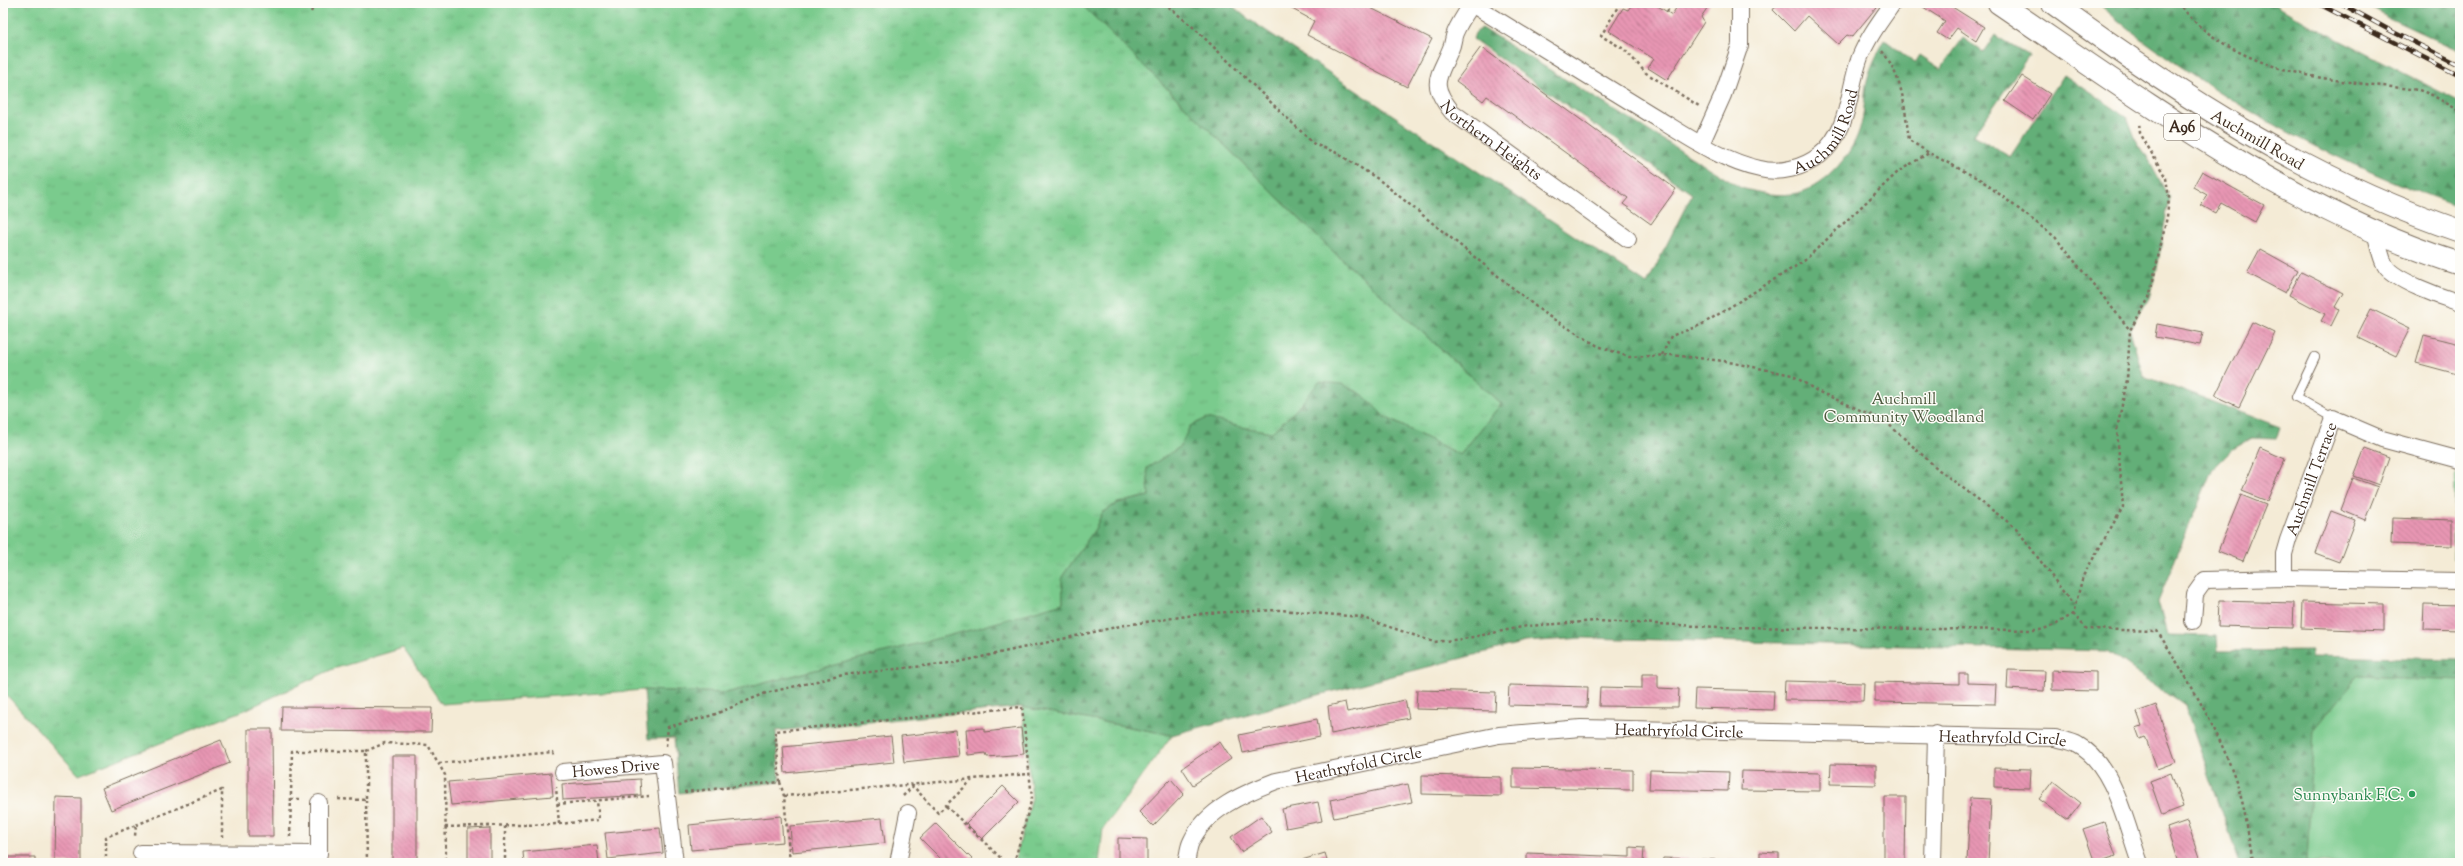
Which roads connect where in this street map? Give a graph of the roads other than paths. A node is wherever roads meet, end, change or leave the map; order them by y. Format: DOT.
graph roads {
  1 [pos="1740,3"];
  2 [pos="1893,3"];
  3 [pos="1999,3"];
  4 [pos="2053,3"];
  5 [pos="1471,4"];
  6 [pos="1701,144"];
  7 [pos="2375,232"];
  8 [pos="2460,232"];
  9 [pos="1628,239"];
  10 [pos="2460,264"];
  11 [pos="2460,303"];
  12 [pos="2315,357"];
  13 [pos="2333,418"];
  14 [pos="2460,460"];
  15 [pos="2284,578"];
  16 [pos="2460,581"];
  17 [pos="2193,622"];
  18 [pos="1936,734"];
  19 [pos="557,770"];
  20 [pos="318,801"];
  21 [pos="908,813"];
  22 [pos="138,846"];
  23 [pos="256,858"];
  24 [pos="675,863"];
  25 [pos="898,863"];
  26 [pos="1186,863"];
  27 [pos="1933,863"];
  28 [pos="2140,863"];
  1 -- 6 [label="street"];
  2 -- 6 [label="street, Auchmill Road"];
  3 -- 7 [label="main road, Auchmill Road / A96"];
  4 -- 8 [label="main road, Auchmill Road / A96"];
  5 -- 6 [label="street, Auchmill Road"];
  5 -- 9 [label="street, Northern Heights"];
  7 -- 10 [label="main road, Auchmill Road / A96"];
  7 -- 11 [label="street"];
  12 -- 13 [label="lane"];
  13 -- 14 [label="street, Auchmill Terrace"];
  13 -- 15 [label="street, Auchmill Terrace"];
  15 -- 16 [label="street"];
  15 -- 17 [label="street"];
  18 -- 26 [label="street, Heathryfold Circle"];
  18 -- 27 [label="street"];
  18 -- 28 [label="street, Heathryfold Circle"];
  19 -- 24 [label="street, Howes Drive"];
  20 -- 23 [label="street"];
  21 -- 25 [label="street"];
  22 -- 23 [label="street"];
}
